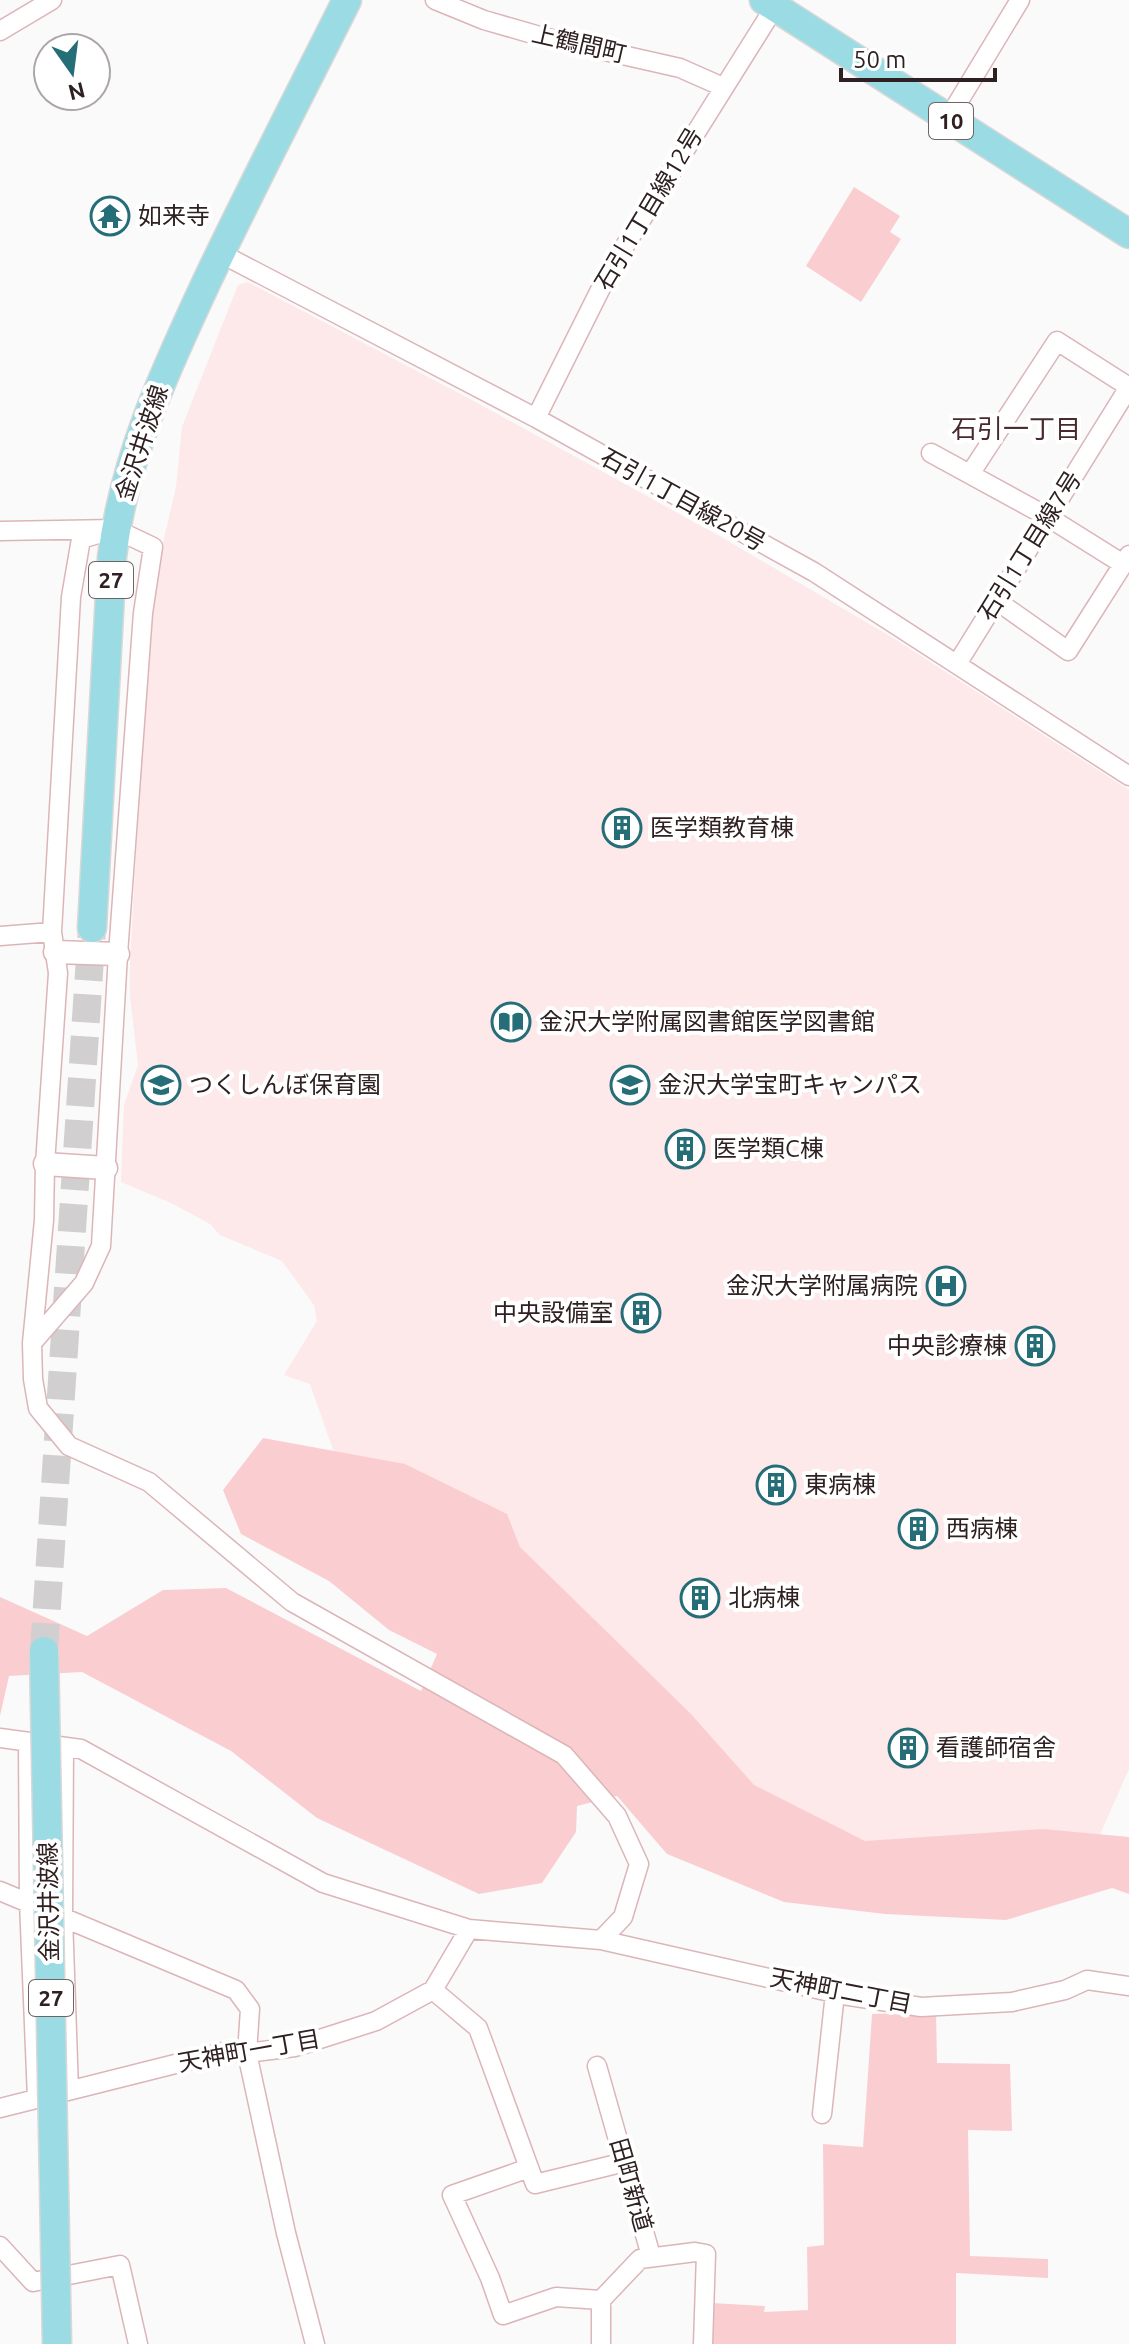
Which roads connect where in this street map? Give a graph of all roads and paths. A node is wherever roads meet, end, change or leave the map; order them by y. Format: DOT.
graph roads {
  1 [pos="52,0"];
  2 [pos="347,0"];
  3 [pos="435,0"];
  4 [pos="1020,0"];
  5 [pos="772,2"];
  6 [pos="0,31"];
  7 [pos="723,87"];
  8 [pos="948,119"];
  9 [pos="1129,234"];
  10 [pos="220,253"];
  11 [pos="1129,387"];
  12 [pos="536,418"];
  13 [pos="931,453"];
  14 [pos="970,474"];
  15 [pos="1048,517"];
  16 [pos="115,529"];
  17 [pos="0,531"];
  18 [pos="1126,560"];
  19 [pos="997,601"];
  20 [pos="957,664"];
  21 [pos="1129,776"];
  22 [pos="92,928"];
  23 [pos="0,936"];
  24 [pos="54,942"];
  25 [pos="118,954"];
  26 [pos="45,1164"];
  27 [pos="106,1168"];
  28 [pos="32,1343"];
  29 [pos="44,1651"];
  30 [pos="0,1738"];
  31 [pos="28,1742"];
  32 [pos="64,1747"];
  33 [pos="0,1891"];
  34 [pos="29,1902"];
  35 [pos="63,1917"];
  36 [pos="469,1929"];
  37 [pos="601,1940"];
  38 [pos="1129,1986"];
  39 [pos="433,1990"];
  40 [pos="835,1993"];
  41 [pos="247,2053"];
  42 [pos="597,2066"];
  43 [pos="69,2090"];
  44 [pos="37,2098"];
  45 [pos="0,2108"];
  46 [pos="822,2114"];
  47 [pos="625,2162"];
  48 [pos="529,2168"];
  49 [pos="0,2246"];
  50 [pos="651,2256"];
  51 [pos="601,2300"];
  52 [pos="57,2344"];
  53 [pos="138,2344"];
  54 [pos="315,2344"];
  55 [pos="601,2344"];
  56 [pos="703,2344"];
  1 -- 6 [label="street"];
  2 -- 10 [label="main road, 金沢井波線 / 27"];
  3 -- 7 [label="street, 上鶴間町"];
  4 -- 8 [label="street"];
  5 -- 7 [label="street, 石引1丁目線12号"];
  5 -- 8 [label="main road, 10"];
  7 -- 12 [label="street, 石引1丁目線12号"];
  8 -- 9 [label="main road, 10"];
  10 -- 12 [label="street, 石引1丁目線20号"];
  10 -- 16 [label="main road, 金沢井波線 / 27"];
  11 -- 14 [label="street"];
  11 -- 15 [label="street, 石引1丁目線7号"];
  12 -- 20 [label="street, 石引1丁目線20号"];
  13 -- 14 [label="street"];
  14 -- 15 [label="street"];
  15 -- 18 [label="street"];
  15 -- 19 [label="street, 石引1丁目線7号"];
  16 -- 17 [label="street"];
  16 -- 22 [label="main road, 金沢井波線 / 27"];
  16 -- 24 [label="street"];
  16 -- 25 [label="street"];
  18 -- 19 [label="street"];
  19 -- 20 [label="street, 石引1丁目線7号"];
  20 -- 21 [label="street, 石引1丁目線20号"];
  23 -- 24 [label="street"];
  24 -- 25 [label="street"];
  24 -- 26 [label="street"];
  25 -- 27 [label="street"];
  26 -- 27 [label="street"];
  26 -- 28 [label="street"];
  27 -- 28 [label="street"];
  28 -- 37 [label="street"];
  29 -- 52 [label="main road, 金沢井波線 / 27, bridge"];
  30 -- 31 [label="street"];
  31 -- 32 [label="street"];
  31 -- 34 [label="street"];
  32 -- 35 [label="street"];
  32 -- 36 [label="street"];
  33 -- 34 [label="street"];
  34 -- 35 [label="street"];
  34 -- 44 [label="street"];
  35 -- 41 [label="street"];
  35 -- 43 [label="street"];
  36 -- 37 [label="street"];
  36 -- 39 [label="street"];
  37 -- 40 [label="street, 天神町二丁目"];
  38 -- 40 [label="street, 天神町二丁目"];
  39 -- 41 [label="street, 天神町一丁目"];
  39 -- 48 [label="street"];
  40 -- 46 [label="street"];
  41 -- 43 [label="street, 天神町一丁目"];
  41 -- 54 [label="street"];
  42 -- 47 [label="street, 田町新道"];
  43 -- 44 [label="street, 天神町一丁目"];
  44 -- 45 [label="street, 天神町一丁目"];
  47 -- 48 [label="street"];
  47 -- 50 [label="street, 田町新道"];
  48 -- 51 [label="street"];
  49 -- 53 [label="street"];
  50 -- 51 [label="street"];
  50 -- 56 [label="street, 田町新道"];
  51 -- 55 [label="street"];
}
